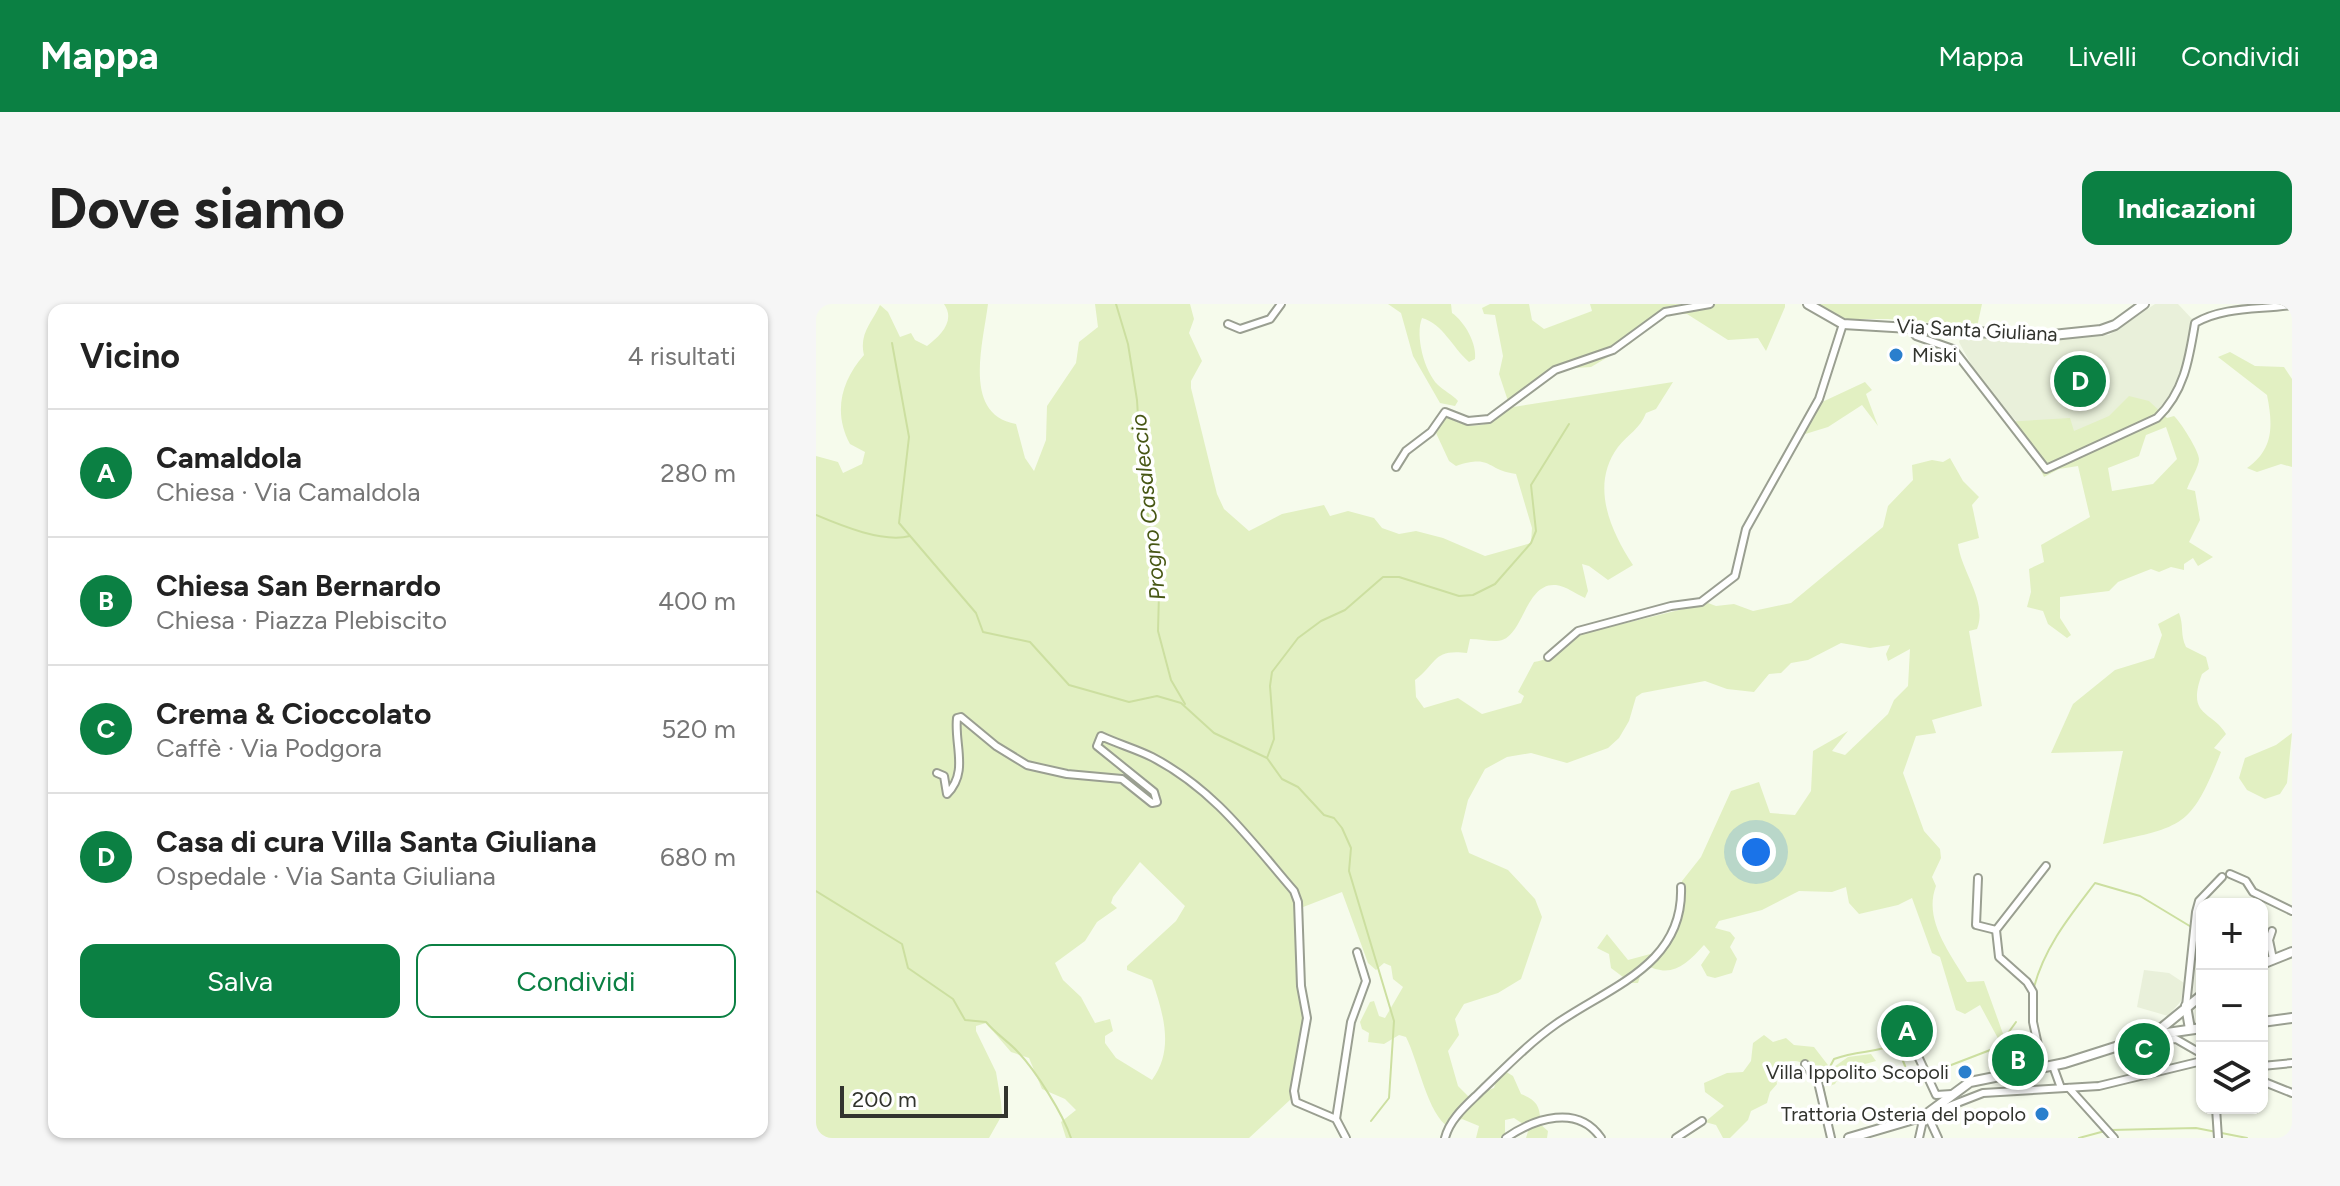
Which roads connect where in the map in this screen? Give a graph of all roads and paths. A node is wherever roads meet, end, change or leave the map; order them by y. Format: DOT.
graph roads {
  1 [pos="1281,304"];
  2 [pos="1710,304"];
  3 [pos="1808,304"];
  4 [pos="2144,304"];
  5 [pos="2292,305"];
  6 [pos="1228,324"];
  7 [pos="1843,324"];
  8 [pos="1908,326"];
  9 [pos="1396,467"];
  10 [pos="1548,657"];
  11 [pos="937,773"];
  12 [pos="2046,866"];
  13 [pos="2230,874"];
  14 [pos="2222,877"];
  15 [pos="1978,878"];
  16 [pos="1681,887"];
  17 [pos="2292,911"];
  18 [pos="1996,930"];
  19 [pos="2272,931"];
  20 [pos="1357,952"];
  21 [pos="2292,952"];
  22 [pos="2273,959"];
  23 [pos="2268,961"];
  24 [pos="2196,999"];
  25 [pos="2186,1006"];
  26 [pos="2292,1018"];
  27 [pos="2268,1021"];
  28 [pos="2196,1028"];
  29 [pos="2190,1029"];
  30 [pos="2153,1035"];
  31 [pos="1893,1043"];
  32 [pos="2196,1051"];
  33 [pos="2196,1062"];
  34 [pos="2292,1063"];
  35 [pos="1805,1064"];
  36 [pos="2268,1065"];
  37 [pos="2053,1066"];
  38 [pos="2043,1068"];
  39 [pos="2268,1083"];
  40 [pos="2061,1088"];
  41 [pos="2069,1088"];
  42 [pos="2292,1093"];
  43 [pos="1952,1094"];
  44 [pos="1927,1114"];
  45 [pos="1336,1119"];
  46 [pos="1702,1121"];
  47 [pos="2112,1136"];
  48 [pos="1346,1138"];
  49 [pos="1445,1138"];
  50 [pos="1506,1138"];
  51 [pos="1601,1138"];
  52 [pos="1676,1138"];
  53 [pos="1831,1138"];
  54 [pos="1849,1138"];
  55 [pos="1919,1138"];
  56 [pos="1938,1138"];
  1 -- 6 [label="street"];
  2 -- 9 [label="street"];
  3 -- 7 [label="street, Via Santa Giuliana"];
  4 -- 8 [label="street, Via Santa Giuliana"];
  5 -- 8 [label="street"];
  7 -- 8 [label="street, Via Santa Giuliana"];
  7 -- 10 [label="street"];
  11 -- 45 [label="street"];
  12 -- 18 [label="street"];
  13 -- 17 [label="street"];
  14 -- 25 [label="street"];
  15 -- 18 [label="street"];
  16 -- 49 [label="street"];
  18 -- 38 [label="street"];
  19 -- 22 [label="street"];
  20 -- 45 [label="street"];
  21 -- 22 [label="street"];
  22 -- 23 [label="street"];
  24 -- 25 [label="street"];
  25 -- 29 [label="street"];
  25 -- 30 [label="street"];
  26 -- 27 [label="street"];
  28 -- 29 [label="street"];
  29 -- 30 [label="street"];
  30 -- 32 [label="street"];
  30 -- 37 [label="street"];
  31 -- 43 [label="street"];
  33 -- 41 [label="street"];
  34 -- 36 [label="street"];
  35 -- 53 [label="street"];
  37 -- 38 [label="street"];
  37 -- 40 [label="street"];
  38 -- 43 [label="street"];
  39 -- 42 [label="street"];
  40 -- 41 [label="street"];
  40 -- 44 [label="street"];
  41 -- 47 [label="street"];
  43 -- 44 [label="street"];
  44 -- 54 [label="street"];
  44 -- 55 [label="street"];
  44 -- 56 [label="street"];
  45 -- 48 [label="street"];
  46 -- 52 [label="street"];
  50 -- 51 [label="street"];
}
